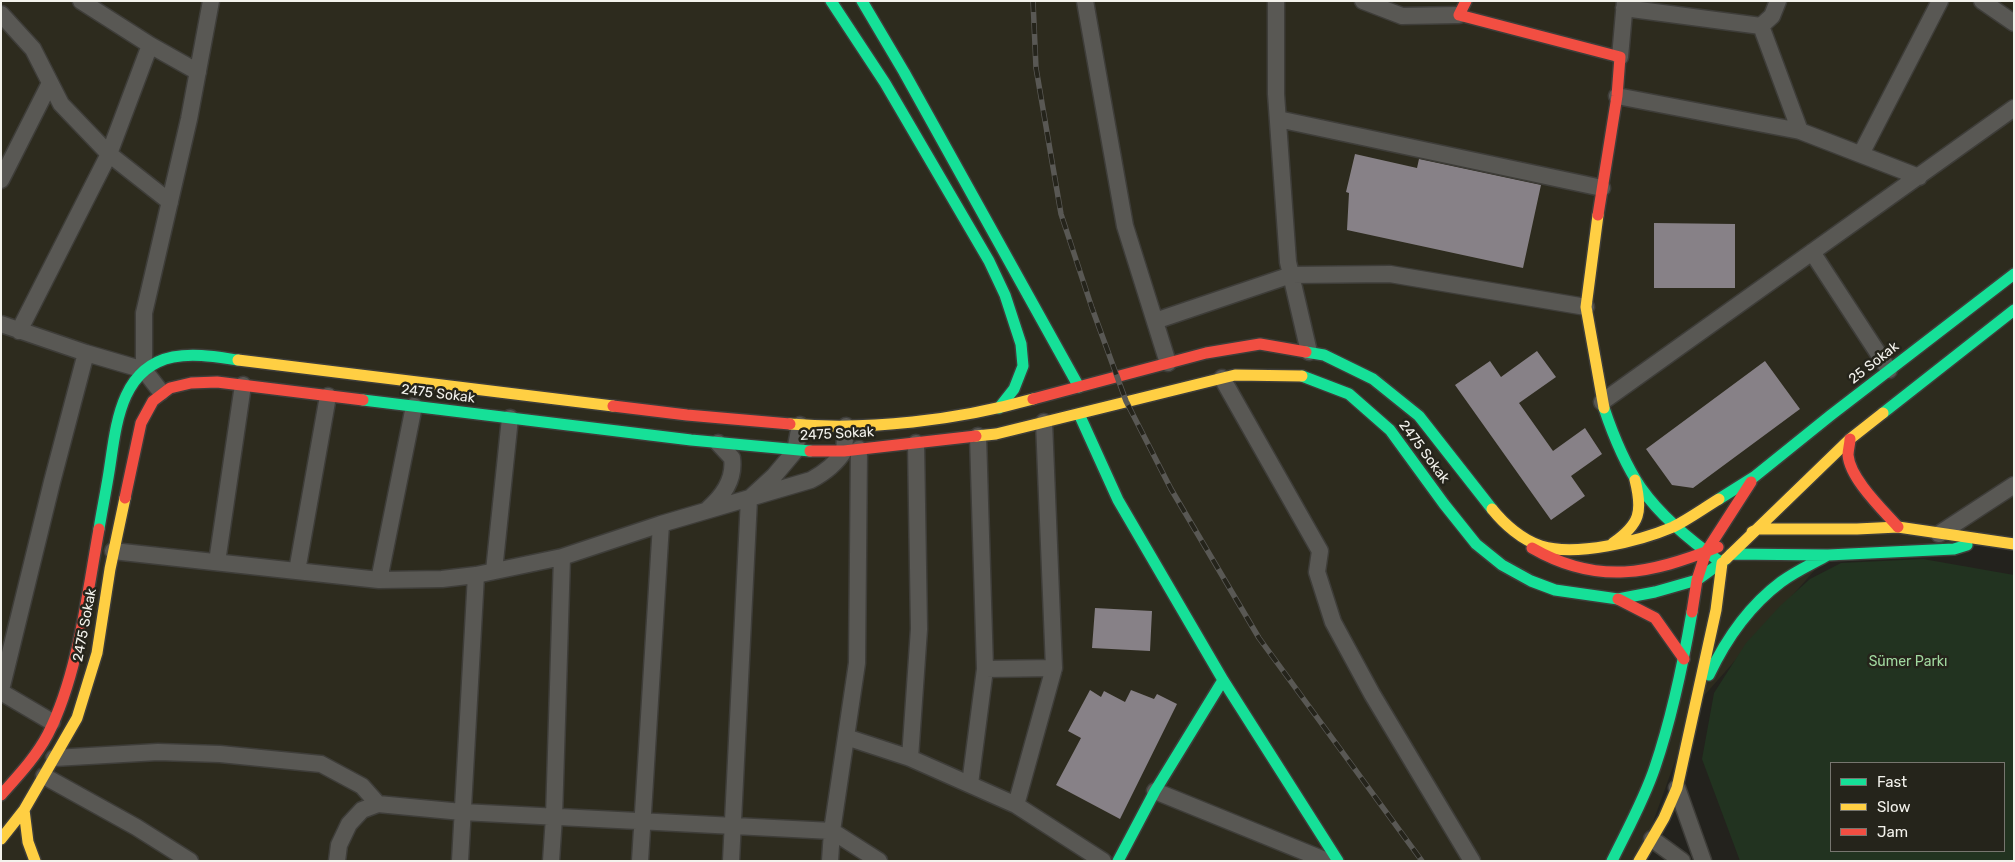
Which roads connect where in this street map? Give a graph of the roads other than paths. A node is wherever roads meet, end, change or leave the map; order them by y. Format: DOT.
graph roads {
  1 [pos="81,1"];
  2 [pos="211,1"];
  3 [pos="831,1"];
  4 [pos="862,1"];
  5 [pos="1085,1"];
  6 [pos="1276,1"];
  7 [pos="1363,1"];
  8 [pos="1778,1"];
  9 [pos="1940,1"];
  10 [pos="1982,1"];
  11 [pos="1624,4"];
  12 [pos="1462,8"];
  13 [pos="1,14"];
  14 [pos="2014,23"];
  15 [pos="1761,26"];
  16 [pos="150,45"];
  17 [pos="1620,57"];
  18 [pos="198,72"];
  19 [pos="50,83"];
  20 [pos="1617,96"];
  21 [pos="2014,108"];
  22 [pos="1278,119"];
  23 [pos="1800,131"];
  24 [pos="108,154"];
  25 [pos="1861,154"];
  26 [pos="1919,177"];
  27 [pos="1,180"];
  28 [pos="1602,188"];
  29 [pos="170,202"];
  30 [pos="1812,252"];
  31 [pos="2014,274"];
  32 [pos="1291,275"];
  33 [pos="1586,307"];
  34 [pos="2014,310"];
  35 [pos="1155,321"];
  36 [pos="1,324"];
  37 [pos="19,331"];
  38 [pos="1309,352"];
  39 [pos="86,353"];
  40 [pos="1168,363"];
  41 [pos="144,370"];
  42 [pos="1889,370"];
  43 [pos="1222,378"];
  44 [pos="243,385"];
  45 [pos="1079,387"];
  46 [pos="161,392"];
  47 [pos="328,396"];
  48 [pos="1602,402"];
  49 [pos="414,406"];
  50 [pos="999,408"];
  51 [pos="1079,414"];
  52 [pos="510,418"];
  53 [pos="1044,422"];
  54 [pos="800,425"];
  55 [pos="846,426"];
  56 [pos="978,436"];
  57 [pos="1850,439"];
  58 [pos="718,443"];
  59 [pos="916,443"];
  60 [pos="852,450"];
  61 [pos="795,451"];
  62 [pos="1635,476"];
  63 [pos="1754,477"];
  64 [pos="2014,485"];
  65 [pos="749,499"];
  66 [pos="706,511"];
  67 [pos="660,524"];
  68 [pos="1674,526"];
  69 [pos="1898,527"];
  70 [pos="1758,529"];
  71 [pos="1940,534"];
  72 [pos="1521,536"];
  73 [pos="1986,540"];
  74 [pos="2014,544"];
  75 [pos="1610,545"];
  76 [pos="113,551"];
  77 [pos="1706,552"];
  78 [pos="1732,554"];
  79 [pos="1828,555"];
  80 [pos="562,557"];
  81 [pos="217,562"];
  82 [pos="1722,563"];
  83 [pos="297,571"];
  84 [pos="494,571"];
  85 [pos="476,575"];
  86 [pos="380,580"];
  87 [pos="1697,580"];
  88 [pos="1618,599"];
  89 [pos="1684,659"];
  90 [pos="1054,668"];
  91 [pos="985,669"];
  92 [pos="1223,680"];
  93 [pos="1,691"];
  94 [pos="1695,706"];
  95 [pos="52,722"];
  96 [pos="846,737"];
  97 [pos="54,758"];
  98 [pos="910,758"];
  99 [pos="44,776"];
  100 [pos="16,779"];
  101 [pos="970,784"];
  102 [pos="1677,788"];
  103 [pos="1,789"];
  104 [pos="1154,791"];
  105 [pos="1,796"];
  106 [pos="378,804"];
  107 [pos="1016,805"];
  108 [pos="24,810"];
  109 [pos="462,812"];
  110 [pos="554,817"];
  111 [pos="643,822"];
  112 [pos="734,827"];
  113 [pos="832,831"];
  114 [pos="1,839"];
  115 [pos="1652,839"];
  116 [pos="35,861"];
  117 [pos="190,861"];
  118 [pos="337,861"];
  119 [pos="460,861"];
  120 [pos="551,861"];
  121 [pos="640,861"];
  122 [pos="731,861"];
  123 [pos="830,861"];
  124 [pos="879,861"];
  125 [pos="1103,861"];
  126 [pos="1118,861"];
  127 [pos="1327,861"];
  128 [pos="1338,861"];
  129 [pos="1472,861"];
  130 [pos="1612,861"];
  131 [pos="1640,861"];
  132 [pos="1682,861"];
  133 [pos="1703,861"];
  1 -- 16 [label="street"];
  2 -- 18 [label="street"];
  3 -- 50 [label="main road"];
  4 -- 45 [label="main road"];
  5 -- 35 [label="street"];
  6 -- 22 [label="street"];
  7 -- 12 [label="street"];
  8 -- 15 [label="street"];
  9 -- 25 [label="street"];
  10 -- 14 [label="street"];
  11 -- 15 [label="street"];
  11 -- 17 [label="street"];
  12 -- 17 [label="main road"];
  13 -- 19 [label="street"];
  15 -- 23 [label="street"];
  16 -- 18 [label="street"];
  16 -- 24 [label="street"];
  17 -- 20 [label="main road"];
  18 -- 29 [label="street"];
  19 -- 24 [label="street"];
  19 -- 27 [label="street"];
  20 -- 23 [label="street"];
  20 -- 28 [label="main road"];
  21 -- 26 [label="street"];
  22 -- 28 [label="street"];
  22 -- 32 [label="street"];
  23 -- 25 [label="street"];
  24 -- 29 [label="street"];
  24 -- 37 [label="street"];
  25 -- 26 [label="street"];
  26 -- 30 [label="street"];
  28 -- 33 [label="main road"];
  29 -- 41 [label="street"];
  30 -- 42 [label="street"];
  30 -- 48 [label="street"];
  31 -- 42 [label="main road, 25 Sokak"];
  32 -- 33 [label="street"];
  32 -- 35 [label="street"];
  32 -- 38 [label="street"];
  33 -- 48 [label="main road"];
  34 -- 57 [label="main road"];
  35 -- 40 [label="street"];
  36 -- 37 [label="street"];
  37 -- 39 [label="street"];
  38 -- 40 [label="main road, 2475 Sokak"];
  38 -- 72 [label="main road, 2475 Sokak"];
  39 -- 41 [label="street"];
  39 -- 93 [label="street"];
  40 -- 45 [label="main road, 2475 Sokak"];
  41 -- 46 [label="street"];
  41 -- 54 [label="main road, 2475 Sokak"];
  41 -- 95 [label="main road, 2475 Sokak"];
  42 -- 63 [label="main road, 25 Sokak"];
  43 -- 51 [label="main road, 2475 Sokak"];
  43 -- 88 [label="main road, 2475 Sokak"];
  43 -- 129 [label="street"];
  44 -- 46 [label="main road, 2475 Sokak"];
  44 -- 47 [label="main road, 2475 Sokak"];
  44 -- 81 [label="street"];
  45 -- 50 [label="main road, 2475 Sokak"];
  46 -- 76 [label="main road, 2475 Sokak"];
  47 -- 49 [label="main road, 2475 Sokak"];
  47 -- 83 [label="street"];
  48 -- 62 [label="main road"];
  49 -- 52 [label="main road, 2475 Sokak"];
  49 -- 86 [label="street"];
  50 -- 55 [label="main road, 2475 Sokak"];
  51 -- 53 [label="main road, 2475 Sokak"];
  51 -- 92 [label="main road"];
  52 -- 58 [label="main road, 2475 Sokak"];
  52 -- 84 [label="street"];
  53 -- 56 [label="main road, 2475 Sokak"];
  53 -- 90 [label="street"];
  54 -- 55 [label="main road, 2475 Sokak"];
  54 -- 61 [label="street"];
  55 -- 60 [label="street"];
  56 -- 59 [label="main road, 2475 Sokak"];
  56 -- 91 [label="street"];
  57 -- 69 [label="main road"];
  57 -- 70 [label="main road, 2475 Sokak"];
  58 -- 61 [label="main road, 2475 Sokak"];
  58 -- 66 [label="street"];
  59 -- 60 [label="main road, 2475 Sokak"];
  59 -- 98 [label="street"];
  60 -- 61 [label="main road, 2475 Sokak"];
  60 -- 65 [label="street"];
  60 -- 96 [label="street"];
  61 -- 65 [label="street"];
  62 -- 68 [label="main road"];
  62 -- 75 [label="main road"];
  63 -- 68 [label="main road, 2475 Sokak"];
  63 -- 77 [label="main road"];
  64 -- 71 [label="street"];
  65 -- 66 [label="street"];
  65 -- 112 [label="street"];
  66 -- 67 [label="street"];
  67 -- 80 [label="street"];
  67 -- 111 [label="street"];
  68 -- 75 [label="main road, 2475 Sokak"];
  68 -- 77 [label="main road"];
  69 -- 70 [label="main road"];
  69 -- 71 [label="main road"];
  70 -- 77 [label="main road"];
  70 -- 78 [label="main road, 2475 Sokak"];
  71 -- 73 [label="main road"];
  72 -- 75 [label="main road, 2475 Sokak"];
  72 -- 77 [label="main road"];
  73 -- 74 [label="main road"];
  73 -- 79 [label="main road"];
  76 -- 81 [label="street"];
  76 -- 97 [label="main road, 2475 Sokak"];
  77 -- 82 [label="main road"];
  77 -- 87 [label="main road"];
  78 -- 79 [label="main road"];
  78 -- 82 [label="main road, 2475 Sokak"];
  79 -- 94 [label="main road"];
  80 -- 84 [label="street"];
  80 -- 110 [label="street"];
  81 -- 83 [label="street"];
  82 -- 87 [label="main road, 2475 Sokak"];
  82 -- 94 [label="main road"];
  83 -- 86 [label="street"];
  84 -- 85 [label="street"];
  85 -- 86 [label="street"];
  85 -- 109 [label="street"];
  87 -- 88 [label="main road, 2475 Sokak"];
  87 -- 89 [label="main road"];
  88 -- 89 [label="main road"];
  89 -- 130 [label="main road"];
  90 -- 91 [label="street"];
  90 -- 107 [label="street"];
  91 -- 101 [label="street"];
  92 -- 104 [label="main road"];
  92 -- 128 [label="main road"];
  93 -- 95 [label="street"];
  94 -- 102 [label="main road"];
  95 -- 100 [label="main road, 2475 Sokak"];
  96 -- 98 [label="street"];
  96 -- 113 [label="street"];
  97 -- 99 [label="main road, 2475 Sokak"];
  97 -- 106 [label="street"];
  98 -- 101 [label="street"];
  99 -- 108 [label="main road, 2475 Sokak"];
  99 -- 117 [label="street"];
  100 -- 103 [label="main road"];
  100 -- 105 [label="main road, 2475 Sokak"];
  101 -- 107 [label="street"];
  102 -- 115 [label="main road"];
  102 -- 133 [label="street"];
  104 -- 126 [label="main road"];
  104 -- 127 [label="street"];
  106 -- 109 [label="street"];
  106 -- 118 [label="street"];
  107 -- 125 [label="street"];
  108 -- 114 [label="main road, 2475 Sokak"];
  108 -- 116 [label="main road"];
  109 -- 110 [label="street"];
  109 -- 119 [label="street"];
  110 -- 111 [label="street"];
  110 -- 120 [label="street"];
  111 -- 112 [label="street"];
  111 -- 121 [label="street"];
  112 -- 113 [label="street"];
  112 -- 122 [label="street"];
  113 -- 123 [label="street"];
  113 -- 124 [label="street"];
  115 -- 131 [label="main road"];
  115 -- 132 [label="street"];
}
